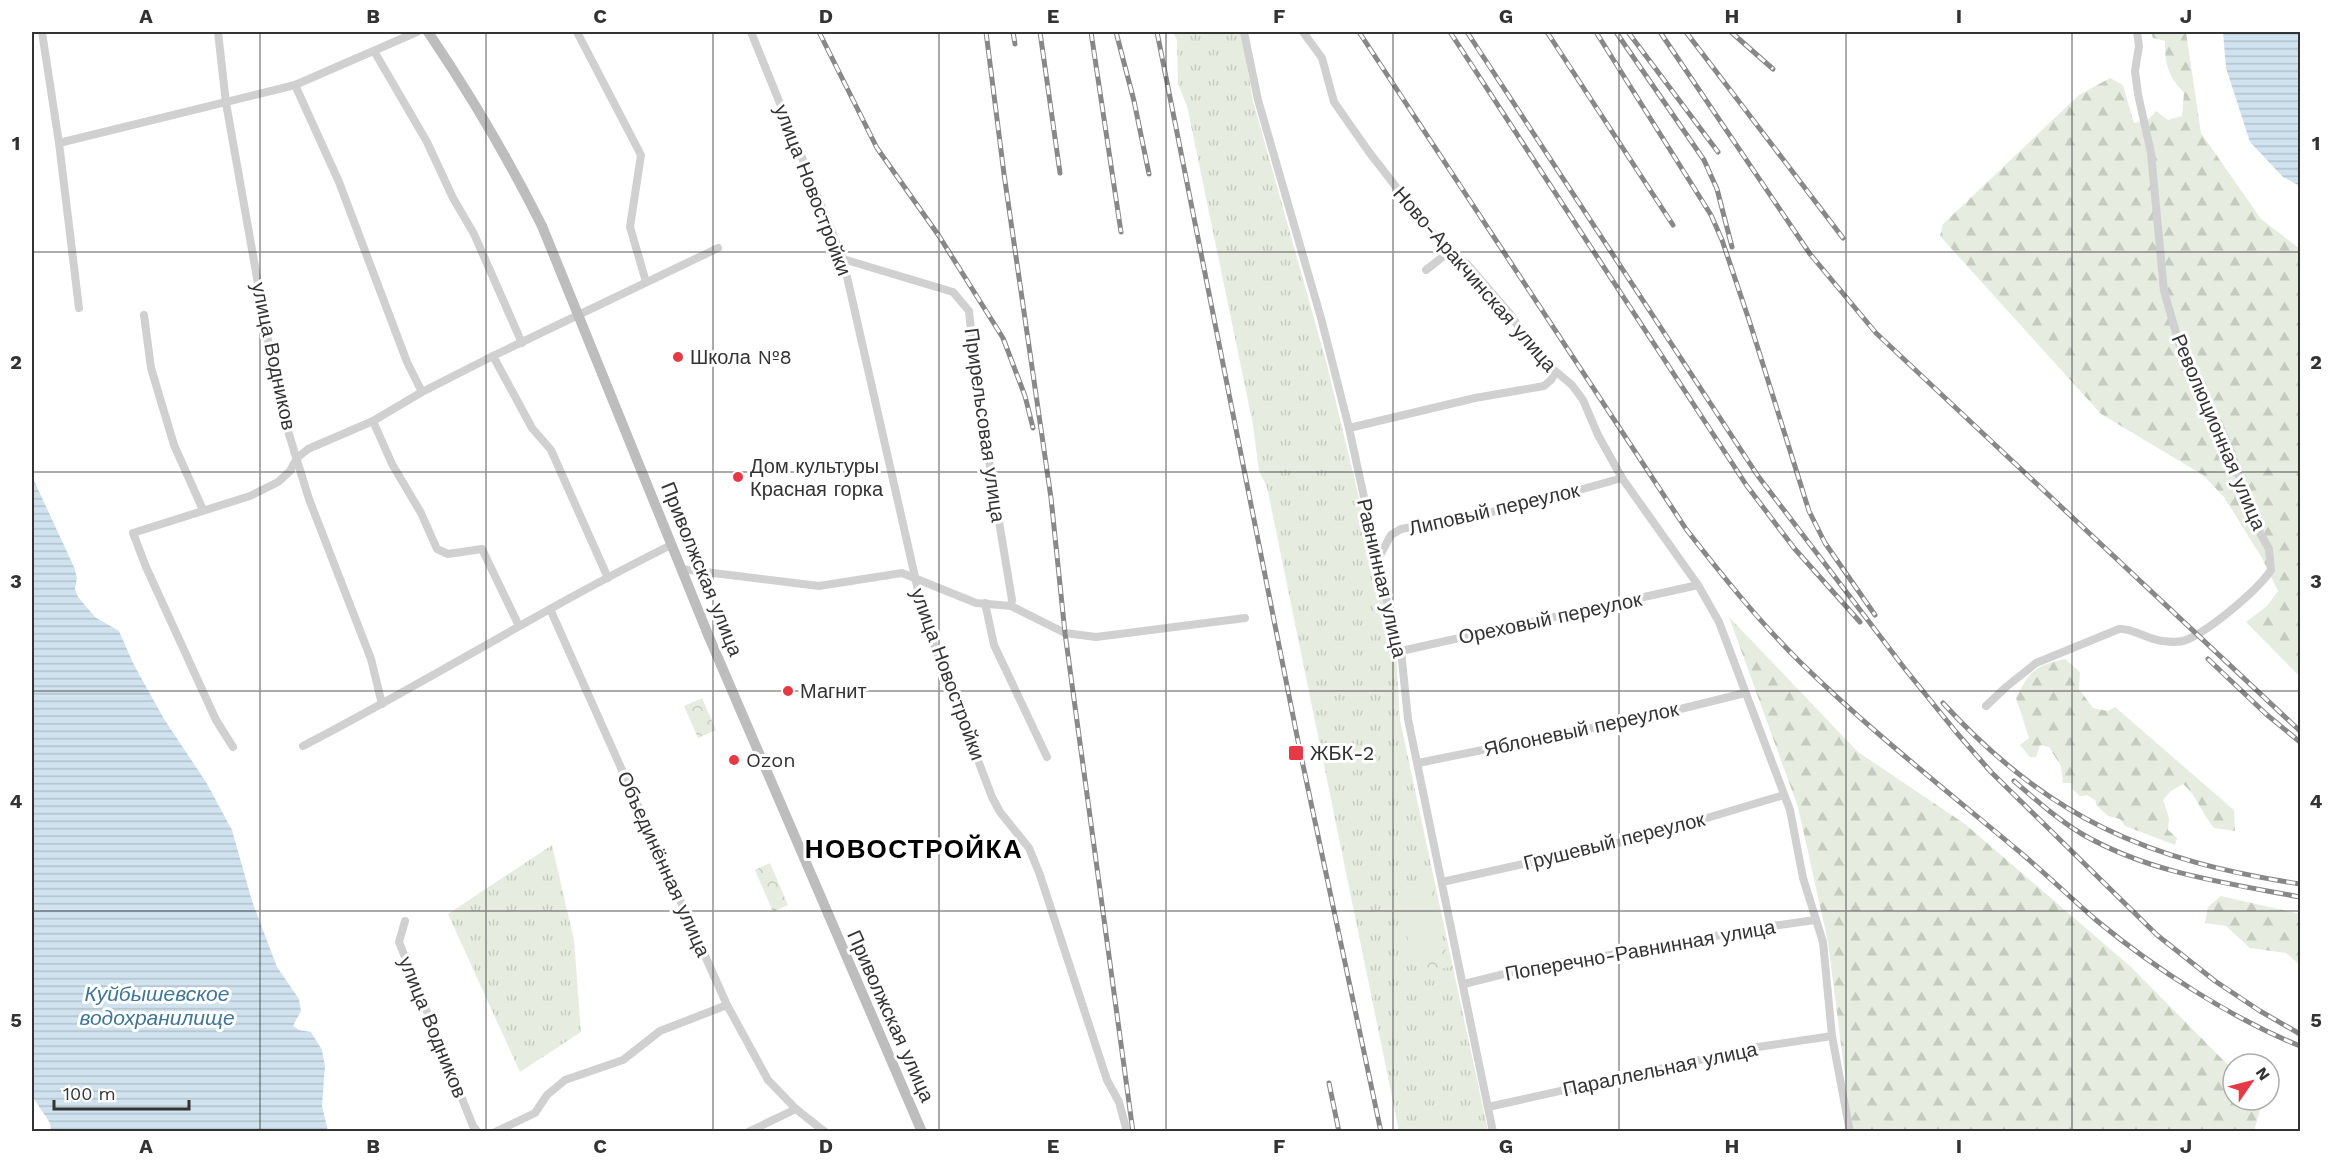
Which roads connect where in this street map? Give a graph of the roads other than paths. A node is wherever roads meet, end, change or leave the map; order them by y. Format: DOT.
graph roads {
  1 [pos="42,32"];
  2 [pos="218,32"];
  3 [pos="417,32"];
  4 [pos="428,32"];
  5 [pos="577,32"];
  6 [pos="751,32"];
  7 [pos="1244,32"];
  8 [pos="1303,32"];
  9 [pos="2137,32"];
  10 [pos="374,51"];
  11 [pos="296,85"];
  12 [pos="226,103"];
  13 [pos="59,143"];
  14 [pos="718,248"];
  15 [pos="1450,251"];
  16 [pos="843,259"];
  17 [pos="1426,270"];
  18 [pos="646,282"];
  19 [pos="79,308"];
  20 [pos="579,314"];
  21 [pos="144,315"];
  22 [pos="522,343"];
  23 [pos="493,356"];
  24 [pos="1555,372"];
  25 [pos="422,392"];
  26 [pos="373,421"];
  27 [pos="1348,428"];
  28 [pos="297,458"];
  29 [pos="1622,478"];
  30 [pos="203,510"];
  31 [pos="671,545"];
  32 [pos="1378,556"];
  33 [pos="681,569"];
  34 [pos="608,578"];
  35 [pos="914,579"];
  36 [pos="1698,585"];
  37 [pos="985,603"];
  38 [pos="1011,606"];
  39 [pos="550,609"];
  40 [pos="1245,618"];
  41 [pos="519,626"];
  42 [pos="1401,651"];
  43 [pos="1745,693"];
  44 [pos="382,704"];
  45 [pos="1986,706"];
  46 [pos="303,746"];
  47 [pos="233,747"];
  48 [pos="1047,757"];
  49 [pos="1418,764"];
  50 [pos="1784,795"];
  51 [pos="1442,882"];
  52 [pos="1815,920"];
  53 [pos="405,921"];
  54 [pos="1464,984"];
  55 [pos="727,1005"];
  56 [pos="1832,1036"];
  57 [pos="1488,1107"];
  58 [pos="796,1109"];
  59 [pos="478,1131"];
  60 [pos="495,1131"];
  61 [pos="748,1131"];
  62 [pos="825,1131"];
  63 [pos="922,1131"];
  64 [pos="1126,1131"];
  65 [pos="1493,1131"];
  66 [pos="1850,1131"];
  1 -- 13 [label="street"];
  2 -- 12 [label="street, улица Водников"];
  3 -- 10 [label="street"];
  4 -- 20 [label="main road, Приволжская улица"];
  5 -- 18 [label="street"];
  6 -- 16 [label="street, улица Новостройки"];
  7 -- 27 [label="street, Равнинная улица"];
  8 -- 15 [label="street, Ново-Аракчинская улица"];
  9 -- 45 [label="street, Революционная улица"];
  10 -- 11 [label="street"];
  10 -- 22 [label="street"];
  11 -- 12 [label="street"];
  11 -- 25 [label="street"];
  12 -- 13 [label="street"];
  12 -- 28 [label="street, улица Водников"];
  13 -- 19 [label="street"];
  14 -- 18 [label="street"];
  15 -- 17 [label="street"];
  15 -- 24 [label="street, Ново-Аракчинская улица"];
  16 -- 35 [label="street, улица Новостройки"];
  16 -- 38 [label="street, Прирельсовая улица"];
  18 -- 20 [label="street"];
  20 -- 22 [label="street"];
  20 -- 31 [label="main road, Приволжская улица"];
  21 -- 30 [label="street"];
  22 -- 23 [label="street"];
  23 -- 25 [label="street"];
  23 -- 34 [label="street"];
  24 -- 27 [label="street"];
  24 -- 29 [label="street, Ново-Аракчинская улица"];
  25 -- 26 [label="street"];
  26 -- 28 [label="street"];
  26 -- 41 [label="street"];
  27 -- 32 [label="street, Равнинная улица"];
  28 -- 30 [label="street"];
  28 -- 44 [label="street, улица Водников"];
  29 -- 32 [label="street, Липовый переулок"];
  29 -- 36 [label="street, Ново-Аракчинская улица"];
  30 -- 47 [label="street"];
  31 -- 33 [label="main road, Приволжская улица"];
  31 -- 34 [label="street"];
  32 -- 42 [label="street, Равнинная улица"];
  33 -- 35 [label="street"];
  33 -- 63 [label="main road, Приволжская улица"];
  34 -- 39 [label="street"];
  35 -- 37 [label="street"];
  35 -- 64 [label="street, улица Новостройки"];
  36 -- 42 [label="street, Ореховый переулок"];
  36 -- 43 [label="street, Ново-Аракчинская улица"];
  37 -- 38 [label="street"];
  37 -- 48 [label="street"];
  38 -- 40 [label="street"];
  39 -- 41 [label="street"];
  39 -- 55 [label="street, Объединённая улица"];
  41 -- 44 [label="street"];
  42 -- 49 [label="street, Равнинная улица"];
  43 -- 49 [label="street, Яблоневый переулок"];
  43 -- 50 [label="street, Ново-Аракчинская улица"];
  44 -- 46 [label="street"];
  49 -- 51 [label="street, Равнинная улица"];
  50 -- 51 [label="street, Грушевый переулок"];
  50 -- 52 [label="street, Ново-Аракчинская улица"];
  51 -- 54 [label="street, Равнинная улица"];
  52 -- 54 [label="street, Поперечно-Равнинная улица"];
  52 -- 56 [label="street, Ново-Аракчинская улица"];
  53 -- 59 [label="street, улица Водников"];
  54 -- 57 [label="street, Равнинная улица"];
  55 -- 58 [label="street, Объединённая улица"];
  55 -- 60 [label="street"];
  56 -- 57 [label="street, Параллельная улица"];
  56 -- 66 [label="street, Ново-Аракчинская улица"];
  57 -- 65 [label="street, Равнинная улица"];
  58 -- 61 [label="street"];
  58 -- 62 [label="street, Объединённая улица"];
}
